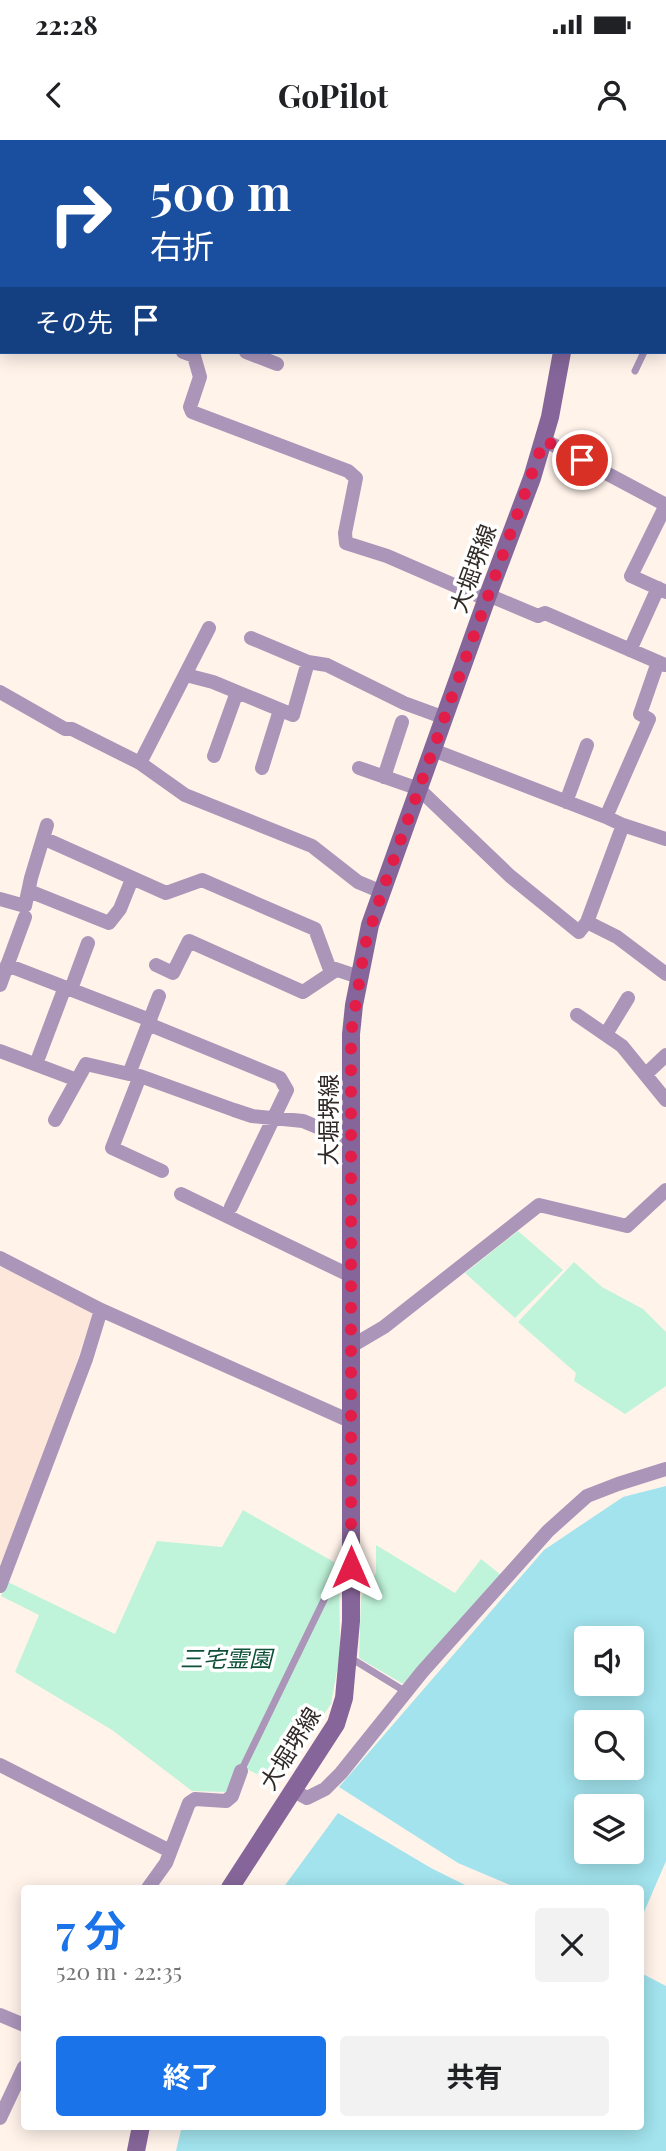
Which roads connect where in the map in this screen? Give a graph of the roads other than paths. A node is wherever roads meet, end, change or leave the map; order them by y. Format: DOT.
graph roads {
  1 [pos="192,354"];
  2 [pos="251,354"];
  3 [pos="557,354"];
  4 [pos="643,354"];
  5 [pos="277,364"];
  6 [pos="635,371"];
  7 [pos="544,440"];
  8 [pos="666,505"];
  9 [pos="662,590"];
  10 [pos="487,597"];
  11 [pos="209,628"];
  12 [pos="251,638"];
  13 [pos="630,650"];
  14 [pos="308,662"];
  15 [pos="662,664"];
  16 [pos="186,675"];
  17 [pos="0,692"];
  18 [pos="237,692"];
  19 [pos="280,710"];
  20 [pos="445,718"];
  21 [pos="402,722"];
  22 [pos="587,745"];
  23 [pos="433,750"];
  24 [pos="214,756"];
  25 [pos="140,763"];
  26 [pos="262,768"];
  27 [pos="359,768"];
  28 [pos="384,777"];
  29 [pos="419,789"];
  30 [pos="566,802"];
  31 [pos="606,817"];
  32 [pos="623,825"];
  33 [pos="666,839"];
  34 [pos="132,879"];
  35 [pos="29,891"];
  36 [pos="382,892"];
  37 [pos="0,899"];
  38 [pos="25,917"];
  39 [pos="587,922"];
  40 [pos="89,943"];
  41 [pos="7,965"];
  42 [pos="156,965"];
  43 [pos="336,970"];
  44 [pos="666,974"];
  45 [pos="359,977"];
  46 [pos="0,985"];
  47 [pos="68,988"];
  48 [pos="159,996"];
  49 [pos="628,998"];
  50 [pos="577,1015"];
  51 [pos="149,1022"];
  52 [pos="606,1034"];
  53 [pos="0,1051"];
  54 [pos="666,1055"];
  55 [pos="39,1056"];
  56 [pos="646,1074"];
  57 [pos="134,1075"];
  58 [pos="77,1080"];
  59 [pos="666,1100"];
  60 [pos="271,1118"];
  61 [pos="55,1120"];
  62 [pos="351,1141"];
  63 [pos="162,1171"];
  64 [pos="666,1190"];
  65 [pos="181,1194"];
  66 [pos="232,1207"];
  67 [pos="0,1258"];
  68 [pos="351,1276"];
  69 [pos="101,1310"];
  70 [pos="351,1347"];
  71 [pos="350,1421"];
  72 [pos="666,1469"];
  73 [pos="351,1567"];
  74 [pos="0,1586"];
  75 [pos="348,1657"];
  76 [pos="406,1692"];
  77 [pos="0,1765"];
  78 [pos="241,1771"];
  79 [pos="292,1790"];
  80 [pos="170,1851"];
  81 [pos="150,1885"];
  82 [pos="232,1885"];
  83 [pos="0,2015"];
  84 [pos="21,2024"];
  85 [pos="21,2073"];
  86 [pos="0,2118"];
  87 [pos="140,2130"];
  88 [pos="136,2151"];
  1 -- 10 [label="street"];
  2 -- 5 [label="street"];
  3 -- 7 [label="main road, 大堀堺線"];
  4 -- 6 [label="lane"];
  7 -- 8 [label="street"];
  7 -- 10 [label="main road, 大堀堺線"];
  8 -- 9 [label="street"];
  9 -- 13 [label="street"];
  10 -- 13 [label="street"];
  10 -- 20 [label="main road, 大堀堺線"];
  11 -- 16 [label="street"];
  12 -- 14 [label="street"];
  13 -- 15 [label="street"];
  14 -- 19 [label="street"];
  14 -- 20 [label="street"];
  15 -- 31 [label="street"];
  16 -- 18 [label="street"];
  16 -- 25 [label="street"];
  17 -- 25 [label="street"];
  18 -- 19 [label="street"];
  18 -- 24 [label="street"];
  19 -- 26 [label="street"];
  20 -- 23 [label="main road, 大堀堺線"];
  21 -- 28 [label="street"];
  22 -- 30 [label="street"];
  23 -- 29 [label="main road, 大堀堺線"];
  23 -- 30 [label="street"];
  25 -- 36 [label="street"];
  27 -- 28 [label="street"];
  28 -- 29 [label="street"];
  29 -- 36 [label="main road, 大堀堺線"];
  29 -- 39 [label="street"];
  30 -- 31 [label="street"];
  31 -- 32 [label="street"];
  32 -- 33 [label="street"];
  32 -- 39 [label="street"];
  34 -- 35 [label="street"];
  34 -- 35 [label="street"];
  34 -- 43 [label="street"];
  35 -- 37 [label="street"];
  36 -- 45 [label="main road, 大堀堺線"];
  38 -- 41 [label="street"];
  39 -- 44 [label="street"];
  40 -- 47 [label="street"];
  41 -- 46 [label="street"];
  41 -- 47 [label="street"];
  42 -- 43 [label="street"];
  43 -- 45 [label="street"];
  45 -- 62 [label="main road, 大堀堺線"];
  47 -- 51 [label="street"];
  47 -- 55 [label="street"];
  48 -- 51 [label="street"];
  49 -- 52 [label="street"];
  50 -- 52 [label="street"];
  51 -- 57 [label="street"];
  51 -- 60 [label="street"];
  52 -- 56 [label="street"];
  53 -- 58 [label="street"];
  54 -- 56 [label="street"];
  56 -- 59 [label="street"];
  57 -- 58 [label="street"];
  57 -- 60 [label="street"];
  57 -- 63 [label="street"];
  58 -- 61 [label="street"];
  60 -- 62 [label="street"];
  60 -- 66 [label="street"];
  62 -- 68 [label="main road, 大堀堺線"];
  64 -- 70 [label="street"];
  65 -- 68 [label="street"];
  67 -- 69 [label="street"];
  68 -- 70 [label="main road, 大堀堺線"];
  69 -- 71 [label="street"];
  69 -- 74 [label="street"];
  70 -- 71 [label="main road, 大堀堺線"];
  71 -- 73 [label="main road, 大堀堺線"];
  72 -- 76 [label="street"];
  73 -- 75 [label="main road, 大堀堺線"];
  73 -- 78 [label="lane"];
  75 -- 76 [label="lane"];
  75 -- 79 [label="main road, 大堀堺線"];
  76 -- 79 [label="street"];
  77 -- 80 [label="street"];
  78 -- 80 [label="street"];
  79 -- 82 [label="main road, 大堀堺線"];
  80 -- 81 [label="street"];
  83 -- 84 [label="street"];
  85 -- 86 [label="street"];
  87 -- 88 [label="main road"];
}
